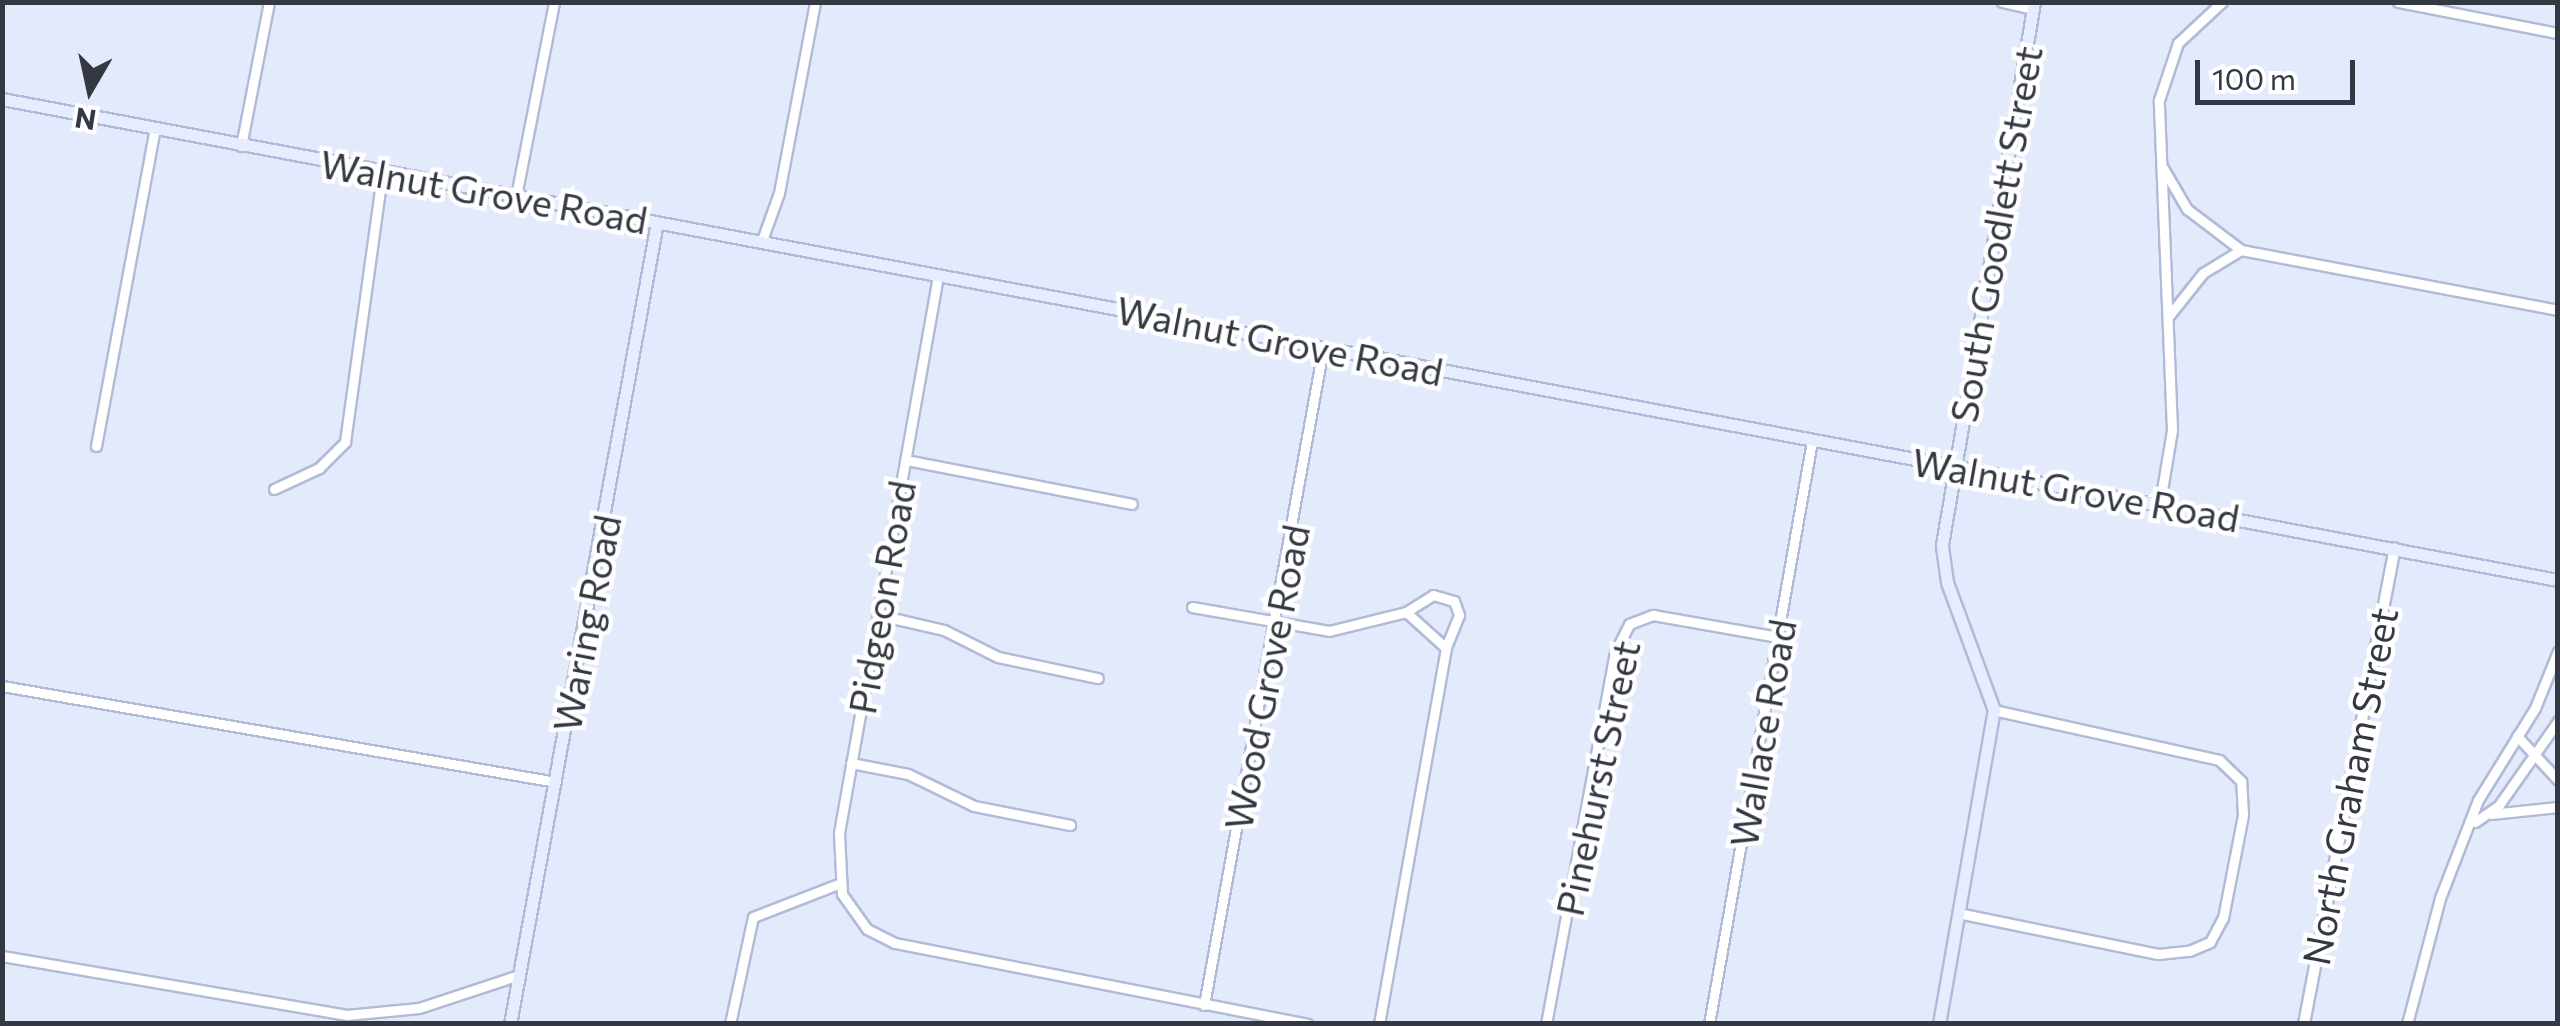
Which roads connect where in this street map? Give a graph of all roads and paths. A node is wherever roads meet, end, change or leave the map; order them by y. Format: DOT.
graph roads {
  1 [pos="269,2"];
  2 [pos="554,2"];
  3 [pos="815,2"];
  4 [pos="2002,2"];
  5 [pos="2222,2"];
  6 [pos="2398,2"];
  7 [pos="2034,6"];
  8 [pos="2558,33"];
  9 [pos="2,99"];
  10 [pos="155,128"];
  11 [pos="242,146"];
  12 [pos="2160,160"];
  13 [pos="382,174"];
  14 [pos="516,196"];
  15 [pos="657,222"];
  16 [pos="762,243"];
  17 [pos="2242,250"];
  18 [pos="938,276"];
  19 [pos="2558,310"];
  20 [pos="2168,318"];
  21 [pos="1323,349"];
  22 [pos="1812,441"];
  23 [pos="96,446"];
  24 [pos="906,460"];
  25 [pos="1955,466"];
  26 [pos="274,489"];
  27 [pos="2160,502"];
  28 [pos="1132,504"];
  29 [pos="2395,549"];
  30 [pos="2558,580"];
  31 [pos="1192,607"];
  32 [pos="1406,612"];
  33 [pos="878,615"];
  34 [pos="1276,623"];
  35 [pos="1778,637"];
  36 [pos="1446,648"];
  37 [pos="2558,651"];
  38 [pos="1098,678"];
  39 [pos="2,686"];
  40 [pos="1994,710"];
  41 [pos="2558,721"];
  42 [pos="2517,736"];
  43 [pos="2537,750"];
  44 [pos="851,763"];
  45 [pos="2558,780"];
  46 [pos="556,782"];
  47 [pos="2558,807"];
  48 [pos="2475,822"];
  49 [pos="1070,825"];
  50 [pos="838,884"];
  51 [pos="1958,913"];
  52 [pos="2,956"];
  53 [pos="519,975"];
  54 [pos="1204,1004"];
  55 [pos="510,1024"];
  56 [pos="730,1024"];
  57 [pos="1308,1024"];
  58 [pos="1379,1024"];
  59 [pos="1546,1024"];
  60 [pos="1709,1024"];
  61 [pos="1939,1024"];
  62 [pos="2304,1024"];
  63 [pos="2407,1024"];
  1 -- 11 [label="street"];
  2 -- 14 [label="street"];
  3 -- 16 [label="street"];
  4 -- 7 [label="street"];
  5 -- 12 [label="street"];
  6 -- 8 [label="street"];
  7 -- 25 [label="main road, South Goodlett Street"];
  9 -- 10 [label="main road, Walnut Grove Road"];
  10 -- 11 [label="main road, Walnut Grove Road"];
  10 -- 23 [label="street"];
  11 -- 13 [label="main road, Walnut Grove Road"];
  12 -- 17 [label="street"];
  12 -- 20 [label="street"];
  13 -- 14 [label="main road, Walnut Grove Road"];
  13 -- 26 [label="street"];
  14 -- 15 [label="main road, Walnut Grove Road"];
  15 -- 16 [label="main road, Walnut Grove Road"];
  15 -- 46 [label="main road, Waring Road"];
  16 -- 18 [label="main road, Walnut Grove Road"];
  17 -- 19 [label="street"];
  17 -- 20 [label="street"];
  18 -- 21 [label="main road, Walnut Grove Road"];
  18 -- 24 [label="street, Pidgeon Road"];
  20 -- 27 [label="street"];
  21 -- 22 [label="main road, Walnut Grove Road"];
  21 -- 34 [label="street, Wood Grove Road"];
  22 -- 25 [label="main road, Walnut Grove Road"];
  22 -- 35 [label="street, Wallace Road"];
  24 -- 28 [label="street"];
  24 -- 33 [label="street, Pidgeon Road"];
  25 -- 27 [label="main road, Walnut Grove Road"];
  25 -- 40 [label="main road, South Goodlett Street"];
  27 -- 29 [label="main road, Walnut Grove Road"];
  29 -- 30 [label="main road, Walnut Grove Road"];
  29 -- 62 [label="street, North Graham Street"];
  31 -- 34 [label="street"];
  32 -- 34 [label="street"];
  32 -- 36 [label="street"];
  32 -- 36 [label="street"];
  33 -- 38 [label="street"];
  33 -- 44 [label="street, Pidgeon Road"];
  34 -- 54 [label="street, Wood Grove Road"];
  35 -- 59 [label="street, Pinehurst Street"];
  35 -- 60 [label="street, Wallace Road"];
  36 -- 58 [label="street"];
  37 -- 42 [label="street"];
  39 -- 46 [label="street"];
  40 -- 51 [label="main road"];
  40 -- 51 [label="street"];
  41 -- 43 [label="street"];
  42 -- 43 [label="street"];
  42 -- 48 [label="street"];
  43 -- 45 [label="street"];
  43 -- 48 [label="street"];
  44 -- 49 [label="street"];
  44 -- 50 [label="street, Pidgeon Road"];
  46 -- 53 [label="main road, Waring Road"];
  47 -- 48 [label="street"];
  48 -- 63 [label="street"];
  50 -- 54 [label="street, Pidgeon Road"];
  50 -- 56 [label="street"];
  51 -- 61 [label="main road"];
  52 -- 53 [label="street"];
  53 -- 55 [label="main road, Waring Road"];
  54 -- 57 [label="street"];
}
